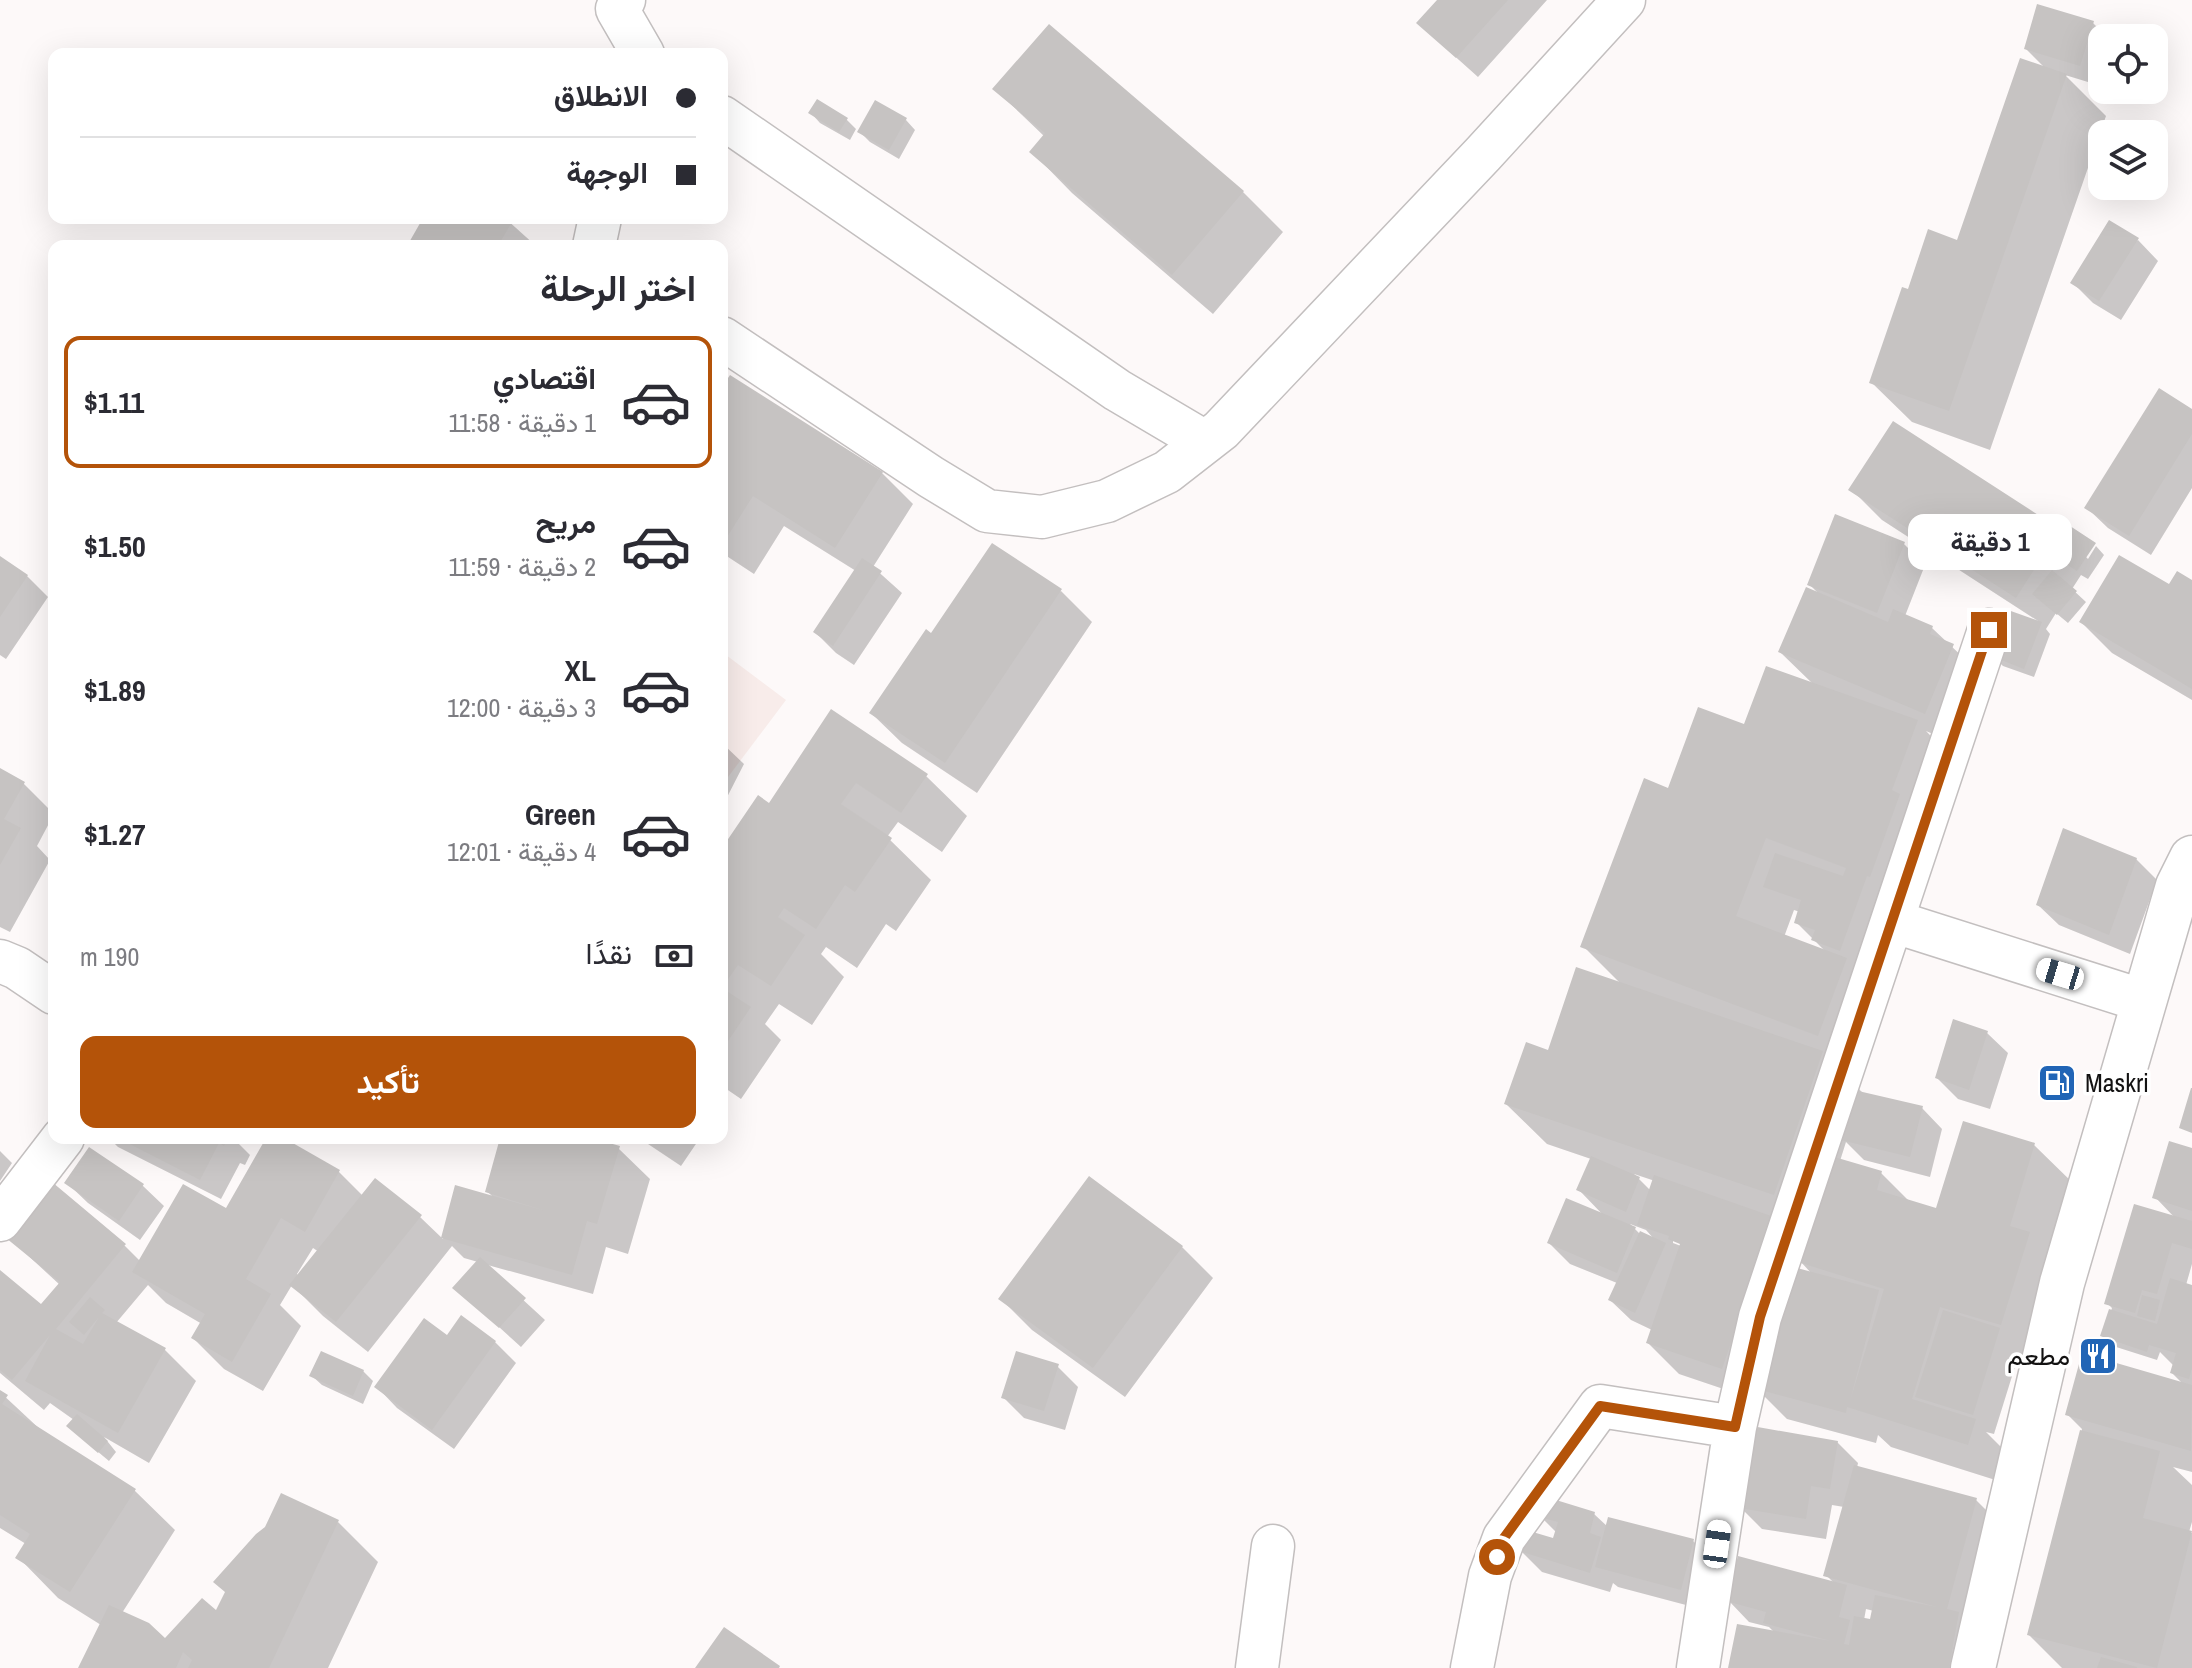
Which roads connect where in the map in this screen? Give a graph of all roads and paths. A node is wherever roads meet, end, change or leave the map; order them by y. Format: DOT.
graph roads {
  1 [pos="1624,0"];
  2 [pos="619,3"];
  3 [pos="614,48"];
  4 [pos="640,48"];
  5 [pos="728,121"];
  6 [pos="728,342"];
  7 [pos="1205,442"];
  8 [pos="1989,630"];
  9 [pos="2192,858"];
  10 [pos="1892,921"];
  11 [pos="0,961"];
  12 [pos="48,989"];
  13 [pos="2144,1001"];
  14 [pos="58,1144"];
  15 [pos="0,1220"];
  16 [pos="1735,1427"];
  17 [pos="1273,1546"];
  18 [pos="1257,1668"];
  19 [pos="1472,1668"];
  20 [pos="1698,1668"];
  21 [pos="1973,1668"];
  1 -- 7 [label="street"];
  2 -- 3 [label="street"];
  2 -- 4 [label="street"];
  5 -- 7 [label="street"];
  6 -- 7 [label="street"];
  8 -- 10 [label="street"];
  9 -- 13 [label="main road"];
  10 -- 13 [label="street"];
  10 -- 16 [label="street"];
  11 -- 12 [label="street"];
  13 -- 21 [label="main road"];
  14 -- 15 [label="street"];
  16 -- 19 [label="street"];
  16 -- 20 [label="street"];
  17 -- 18 [label="street"];
}
